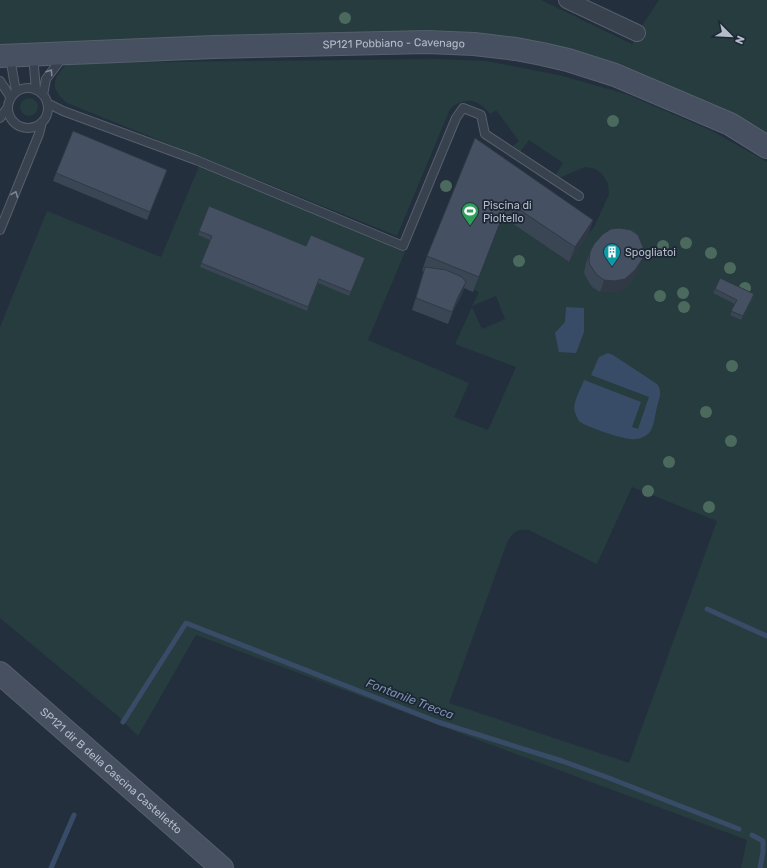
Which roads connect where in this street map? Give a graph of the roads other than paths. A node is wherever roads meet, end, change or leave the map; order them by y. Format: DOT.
graph roads {
  1 [pos="568,0"];
  2 [pos="637,33"];
  3 [pos="66,54"];
  4 [pos="33,55"];
  5 [pos="5,56"];
  6 [pos="0,81"];
  7 [pos="36,90"];
  8 [pos="14,95"];
  9 [pos="43,95"];
  10 [pos="47,103"];
  11 [pos="8,107"];
  12 [pos="63,111"];
  13 [pos="0,118"];
  14 [pos="44,119"];
  15 [pos="767,147"];
  16 [pos="579,196"];
  17 [pos="0,230"];
  18 [pos="0,673"];
  19 [pos="222,868"];
  1 -- 2 [label="street"];
  3 -- 4 [label="street, SP121 Pobbiano - Cavenago"];
  9 -- 3 [label="lane, one-way"];
  3 -- 15 [label="street, SP121 Pobbiano - Cavenago"];
  4 -- 5 [label="street, SP121 Pobbiano - Cavenago"];
  4 -- 7 [label="lane"];
  5 -- 8 [label="lane"];
  6 -- 8 [label="lane"];
  7 -- 8 [label="lane"];
  7 -- 9 [label="lane"];
  8 -- 11 [label="lane"];
  9 -- 10 [label="lane"];
  10 -- 12 [label="lane"];
  10 -- 14 [label="lane"];
  11 -- 13 [label="lane"];
  11 -- 14 [label="lane"];
  12 -- 14 [label="lane"];
  12 -- 16 [label="lane"];
  17 -- 14 [label="lane, one-way"];
  18 -- 19 [label="street, SP121 dir B della Cascina Castelletto"];
}
